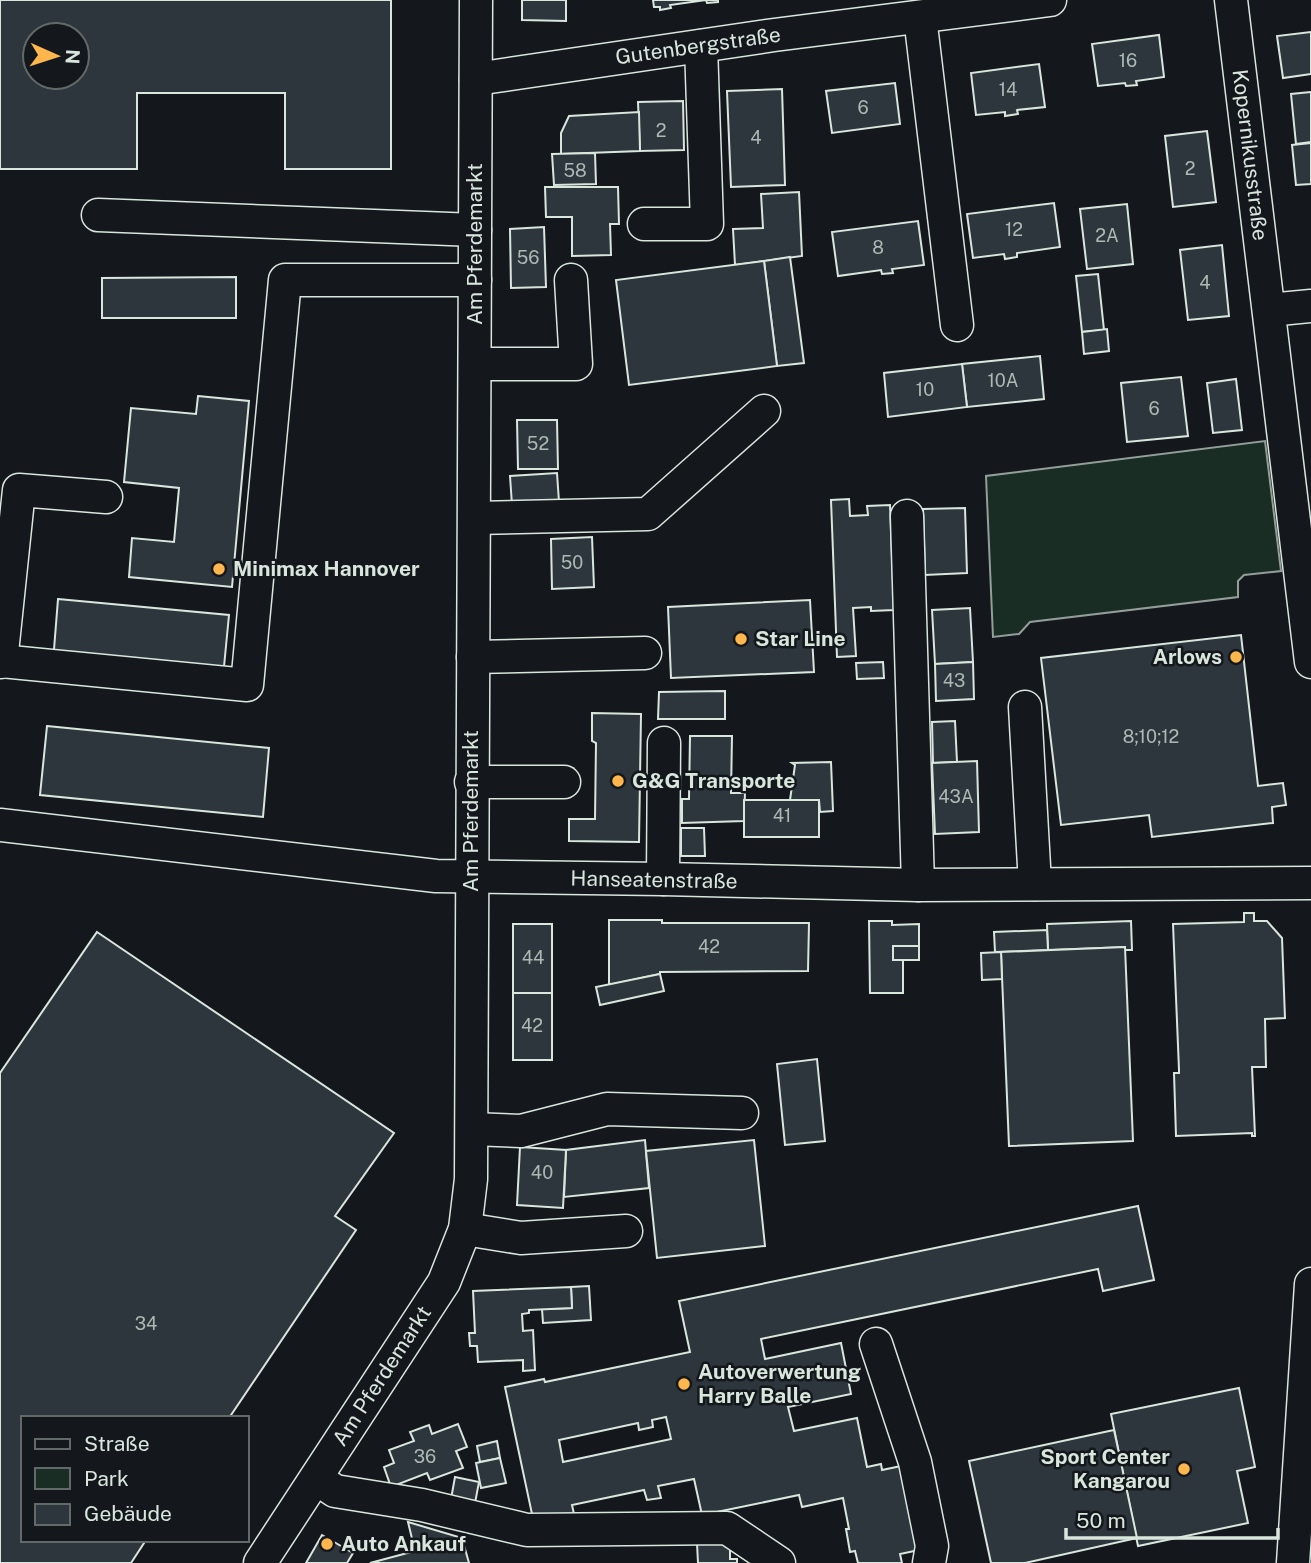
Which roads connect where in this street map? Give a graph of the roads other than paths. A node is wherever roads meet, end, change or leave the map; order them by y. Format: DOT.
graph roads {
  1 [pos="476,0"];
  2 [pos="1050,0"];
  3 [pos="1231,0"];
  4 [pos="920,17"];
  5 [pos="701,46"];
  6 [pos="476,79"];
  7 [pos="98,215"];
  8 [pos="644,224"];
  9 [pos="475,230"];
  10 [pos="475,280"];
  11 [pos="571,280"];
  12 [pos="1311,306"];
  13 [pos="1269,310"];
  14 [pos="957,325"];
  15 [pos="475,364"];
  16 [pos="764,411"];
  17 [pos="106,496"];
  18 [pos="907,516"];
  19 [pos="475,518"];
  20 [pos="645,653"];
  21 [pos="473,657"];
  22 [pos="1,662"];
  23 [pos="1311,662"];
  24 [pos="1025,707"];
  25 [pos="664,743"];
  26 [pos="471,782"];
  27 [pos="564,782"];
  28 [pos="0,825"];
  29 [pos="471,877"];
  30 [pos="663,878"];
  31 [pos="1311,883"];
  32 [pos="1035,884"];
  33 [pos="918,885"];
  34 [pos="741,1113"];
  35 [pos="471,1129"];
  36 [pos="465,1229"];
  37 [pos="626,1231"];
  38 [pos="1311,1284"];
  39 [pos="876,1344"];
  40 [pos="316,1478"];
  41 [pos="260,1563"];
  42 [pos="779,1563"];
  43 [pos="929,1563"];
  44 [pos="1293,1563"];
  1 -- 6 [label="street, Am Pferdemarkt"];
  2 -- 4 [label="street, Gutenbergstraße"];
  3 -- 13 [label="street, Kopernikusstraße"];
  4 -- 5 [label="street, Gutenbergstraße"];
  4 -- 14 [label="street"];
  5 -- 6 [label="street, Gutenbergstraße"];
  5 -- 8 [label="street"];
  6 -- 9 [label="street, Am Pferdemarkt"];
  7 -- 9 [label="street"];
  9 -- 10 [label="street, Am Pferdemarkt"];
  10 -- 15 [label="street, Am Pferdemarkt"];
  10 -- 22 [label="street"];
  11 -- 15 [label="street"];
  12 -- 13 [label="street"];
  13 -- 23 [label="street, Kopernikusstraße"];
  15 -- 19 [label="street, Am Pferdemarkt"];
  16 -- 19 [label="street"];
  17 -- 22 [label="street"];
  18 -- 33 [label="street"];
  19 -- 21 [label="street, Am Pferdemarkt"];
  20 -- 21 [label="street"];
  21 -- 26 [label="street, Am Pferdemarkt"];
  24 -- 32 [label="street"];
  25 -- 30 [label="street"];
  26 -- 27 [label="street"];
  26 -- 29 [label="street, Am Pferdemarkt"];
  28 -- 29 [label="street, Hanseatenstraße"];
  29 -- 30 [label="street, Hanseatenstraße"];
  29 -- 35 [label="street, Am Pferdemarkt"];
  30 -- 33 [label="street, Hanseatenstraße"];
  31 -- 32 [label="street, Hanseatenstraße"];
  32 -- 33 [label="street, Hanseatenstraße"];
  34 -- 35 [label="street"];
  35 -- 36 [label="street, Am Pferdemarkt"];
  36 -- 37 [label="street"];
  36 -- 40 [label="street, Am Pferdemarkt"];
  38 -- 44 [label="street"];
  39 -- 43 [label="street"];
  40 -- 41 [label="street, Am Pferdemarkt"];
  40 -- 42 [label="street"];
}
